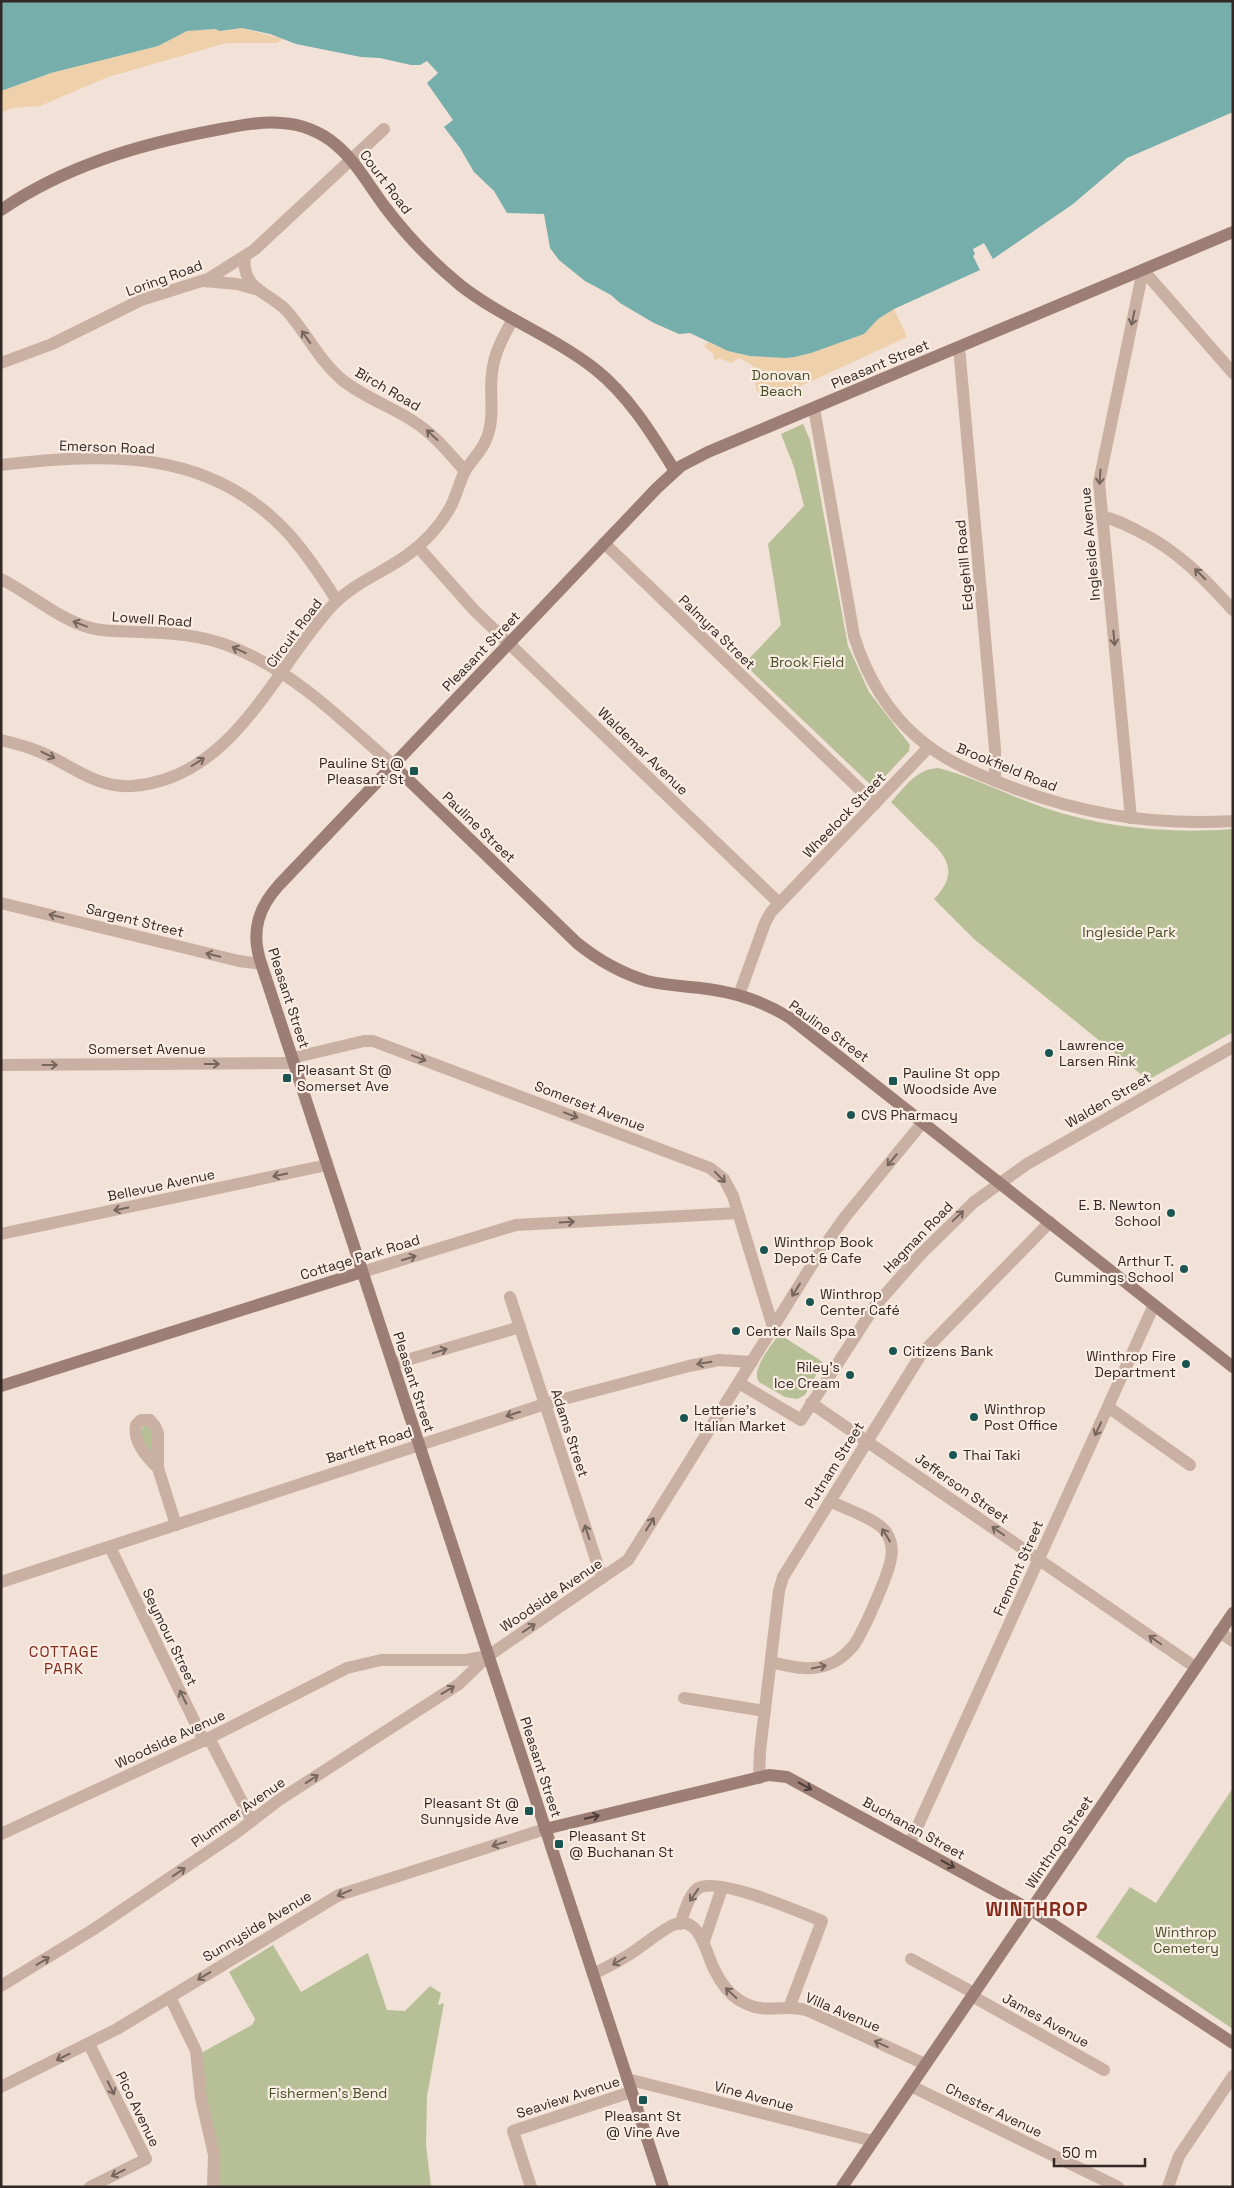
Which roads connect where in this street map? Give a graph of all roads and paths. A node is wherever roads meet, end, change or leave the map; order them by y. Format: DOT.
graph roads {
  1 [pos="384,129"];
  2 [pos="351,160"];
  3 [pos="1,210"];
  4 [pos="1233,232"];
  5 [pos="245,257"];
  6 [pos="1143,270"];
  7 [pos="202,281"];
  8 [pos="255,289"];
  9 [pos="513,319"];
  10 [pos="960,347"];
  11 [pos="1,363"];
  12 [pos="1233,373"];
  13 [pos="814,408"];
  14 [pos="1,465"];
  15 [pos="465,471"];
  16 [pos="675,471"];
  17 [pos="1102,517"];
  18 [pos="604,543"];
  19 [pos="418,547"];
  20 [pos="1,579"];
  21 [pos="337,601"];
  22 [pos="1233,610"];
  23 [pos="509,643"];
  24 [pos="283,672"];
  25 [pos="1,740"];
  26 [pos="929,747"];
  27 [pos="393,765"];
  28 [pos="995,781"];
  29 [pos="875,804"];
  30 [pos="1131,818"];
  31 [pos="1233,821"];
  32 [pos="1,903"];
  33 [pos="779,903"];
  34 [pos="261,964"];
  35 [pos="739,995"];
  36 [pos="1233,1047"];
  37 [pos="293,1061"];
  38 [pos="1,1066"];
  39 [pos="923,1122"];
  40 [pos="327,1165"];
  41 [pos="999,1182"];
  42 [pos="738,1213"];
  43 [pos="1050,1222"];
  44 [pos="1,1234"];
  45 [pos="362,1272"];
  46 [pos="510,1297"];
  47 [pos="1154,1305"];
  48 [pos="520,1327"];
  49 [pos="773,1327"];
  50 [pos="752,1362"];
  51 [pos="393,1364"];
  52 [pos="1233,1367"];
  53 [pos="739,1383"];
  54 [pos="1,1386"];
  55 [pos="811,1403"];
  56 [pos="545,1404"];
  57 [pos="1108,1408"];
  58 [pos="867,1441"];
  59 [pos="419,1445"];
  60 [pos="1190,1465"];
  61 [pos="158,1468"];
  62 [pos="830,1501"];
  63 [pos="176,1525"];
  64 [pos="110,1547"];
  65 [pos="1038,1559"];
  66 [pos="602,1578"];
  67 [pos="1,1582"];
  68 [pos="1233,1613"];
  69 [pos="1220,1632"];
  70 [pos="1233,1641"];
  71 [pos="488,1656"];
  72 [pos="770,1662"];
  73 [pos="1195,1667"];
  74 [pos="684,1698"];
  75 [pos="765,1711"];
  76 [pos="206,1740"];
  77 [pos="759,1778"];
  78 [pos="252,1821"];
  79 [pos="545,1830"];
  80 [pos="1,1834"];
  81 [pos="910,1843"];
  82 [pos="722,1888"];
  83 [pos="1031,1910"];
  84 [pos="680,1924"];
  85 [pos="704,1941"];
  86 [pos="911,1959"];
  87 [pos="593,1974"];
  88 [pos="1,1986"];
  89 [pos="973,1994"];
  90 [pos="170,1997"];
  91 [pos="788,2008"];
  92 [pos="1233,2043"];
  93 [pos="89,2044"];
  94 [pos="926,2064"];
  95 [pos="1104,2070"];
  96 [pos="1233,2076"];
  97 [pos="627,2079"];
  98 [pos="911,2086"];
  99 [pos="1,2087"];
  100 [pos="632,2092"];
  101 [pos="873,2141"];
  102 [pos="90,2187"];
  103 [pos="213,2187"];
  104 [pos="531,2187"];
  105 [pos="663,2187"];
  106 [pos="842,2187"];
  107 [pos="1118,2187"];
  108 [pos="1168,2187"];
  1 -- 2 [label="street, Loring Road"];
  2 -- 3 [label="main road, Court Road"];
  2 -- 5 [label="street, Loring Road"];
  2 -- 9 [label="main road, Court Road"];
  4 -- 6 [label="main road, Pleasant Street"];
  5 -- 7 [label="street, Loring Road"];
  5 -- 8 [label="street"];
  6 -- 10 [label="main road, Pleasant Street"];
  6 -- 12 [label="street"];
  6 -- 17 [label="street, Ingleside Avenue, one-way"];
  7 -- 8 [label="street, Birch Road"];
  7 -- 11 [label="street, Loring Road"];
  15 -- 8 [label="street, Birch Road, one-way"];
  9 -- 15 [label="street, Circuit Road"];
  9 -- 16 [label="main road, Court Road"];
  10 -- 13 [label="main road, Pleasant Street"];
  10 -- 28 [label="street, Edgehill Road"];
  13 -- 16 [label="main road, Pleasant Street"];
  13 -- 26 [label="street, Brookfield Road"];
  14 -- 21 [label="street, Emerson Road"];
  15 -- 19 [label="street, Circuit Road"];
  16 -- 18 [label="main road, Pleasant Street"];
  22 -- 17 [label="street, one-way"];
  17 -- 30 [label="street, Ingleside Avenue, one-way"];
  18 -- 23 [label="main road, Pleasant Street"];
  18 -- 29 [label="street, Palmyra Street"];
  19 -- 21 [label="street, Circuit Road"];
  19 -- 23 [label="street, Waldemar Avenue"];
  24 -- 20 [label="street, Lowell Road, one-way"];
  21 -- 24 [label="street, Circuit Road"];
  23 -- 27 [label="main road, Pleasant Street"];
  23 -- 33 [label="street, Waldemar Avenue"];
  25 -- 24 [label="street, Circuit Road, one-way"];
  24 -- 27 [label="street, Lowell Road"];
  26 -- 28 [label="street, Brookfield Road"];
  26 -- 29 [label="street, Wheelock Street"];
  27 -- 34 [label="main road, Pleasant Street"];
  27 -- 35 [label="main road, Pauline Street"];
  28 -- 30 [label="street, Brookfield Road"];
  29 -- 33 [label="street, Wheelock Street"];
  30 -- 31 [label="street, Brookfield Road"];
  34 -- 32 [label="street, Sargent Street, one-way"];
  33 -- 35 [label="street"];
  34 -- 37 [label="main road, Pleasant Street"];
  35 -- 39 [label="main road, Pauline Street"];
  36 -- 41 [label="street, Walden Street"];
  38 -- 37 [label="street, Somerset Avenue, one-way"];
  37 -- 40 [label="main road, Pleasant Street"];
  37 -- 42 [label="street, Somerset Avenue, one-way"];
  39 -- 41 [label="main road, Pauline Street"];
  39 -- 49 [label="street, Woodside Avenue, one-way"];
  40 -- 44 [label="street, Bellevue Avenue, one-way"];
  40 -- 45 [label="main road, Pleasant Street"];
  41 -- 43 [label="main road, Pauline Street"];
  55 -- 41 [label="street, Hagman Road, one-way"];
  45 -- 42 [label="street, Cottage Park Road, one-way"];
  42 -- 49 [label="street, Somerset Avenue"];
  43 -- 47 [label="main road, Pauline Street"];
  43 -- 58 [label="street, Putnam Street"];
  45 -- 51 [label="main road, Pleasant Street"];
  45 -- 54 [label="main road, Cottage Park Road"];
  46 -- 48 [label="street, Adams Street"];
  47 -- 52 [label="main road, Pauline Street"];
  47 -- 57 [label="street, Fremont Street"];
  51 -- 48 [label="street, one-way"];
  48 -- 56 [label="street, Adams Street"];
  49 -- 50 [label="street, Woodside Avenue"];
  50 -- 53 [label="street, Woodside Avenue"];
  50 -- 56 [label="street, Bartlett Road, one-way"];
  51 -- 59 [label="main road, Pleasant Street"];
  53 -- 55 [label="street, Hagman Road"];
  66 -- 53 [label="street, Woodside Avenue, one-way"];
  55 -- 58 [label="street, Jefferson Street"];
  56 -- 59 [label="street, Bartlett Road, one-way"];
  66 -- 56 [label="street, Adams Street, one-way"];
  57 -- 60 [label="street"];
  57 -- 65 [label="street, Fremont Street, one-way"];
  58 -- 62 [label="street, Putnam Street"];
  65 -- 58 [label="street, Jefferson Street, one-way"];
  59 -- 63 [label="street, Bartlett Road"];
  59 -- 71 [label="main road, Pleasant Street"];
  61 -- 63 [label="street"];
  62 -- 72 [label="street, Putnam Street"];
  72 -- 62 [label="street, one-way"];
  63 -- 64 [label="street, Bartlett Road"];
  64 -- 67 [label="street, Bartlett Road"];
  76 -- 64 [label="street, Seymour Street, one-way"];
  73 -- 65 [label="street, Jefferson Street, one-way"];
  65 -- 81 [label="street, Fremont Street"];
  71 -- 66 [label="street, Woodside Avenue, one-way"];
  68 -- 69 [label="main road, Winthrop Street"];
  69 -- 70 [label="street"];
  69 -- 73 [label="main road, Winthrop Street"];
  71 -- 76 [label="street, Woodside Avenue"];
  78 -- 71 [label="street, Plummer Avenue, one-way"];
  71 -- 79 [label="main road, Pleasant Street"];
  72 -- 75 [label="street, Putnam Street"];
  73 -- 83 [label="main road, Winthrop Street"];
  74 -- 75 [label="street"];
  75 -- 77 [label="street, Putnam Street"];
  76 -- 78 [label="street, Seymour Street"];
  76 -- 80 [label="street, Woodside Avenue"];
  79 -- 77 [label="main road, Buchanan Street, one-way"];
  77 -- 81 [label="main road, Buchanan Street, one-way"];
  88 -- 78 [label="street, Plummer Avenue, one-way"];
  79 -- 87 [label="main road, Pleasant Street"];
  79 -- 90 [label="street, Sunnyside Avenue, one-way"];
  81 -- 83 [label="main road, Buchanan Street, one-way"];
  82 -- 84 [label="street, one-way"];
  82 -- 85 [label="street"];
  82 -- 91 [label="street"];
  83 -- 89 [label="main road, Winthrop Street"];
  83 -- 92 [label="main road, Buchanan Street"];
  84 -- 85 [label="street"];
  84 -- 87 [label="street, one-way"];
  91 -- 85 [label="street, Villa Avenue, one-way"];
  86 -- 89 [label="street, James Avenue"];
  87 -- 97 [label="main road, Pleasant Street"];
  89 -- 94 [label="main road, Winthrop Street"];
  89 -- 95 [label="street, James Avenue"];
  90 -- 93 [label="street, Sunnyside Avenue"];
  90 -- 103 [label="street"];
  94 -- 91 [label="street, Villa Avenue, one-way"];
  93 -- 99 [label="street, Sunnyside Avenue, one-way"];
  93 -- 102 [label="street, Pico Avenue, one-way"];
  94 -- 98 [label="main road, Winthrop Street"];
  96 -- 108 [label="street"];
  97 -- 100 [label="main road, Pleasant Street"];
  97 -- 101 [label="street, Vine Avenue"];
  98 -- 101 [label="main road, Winthrop Street"];
  98 -- 107 [label="street, Chester Avenue"];
  100 -- 104 [label="street, Seaview Avenue"];
  100 -- 105 [label="main road, Pleasant Street"];
  101 -- 106 [label="main road, Winthrop Street"];
}
